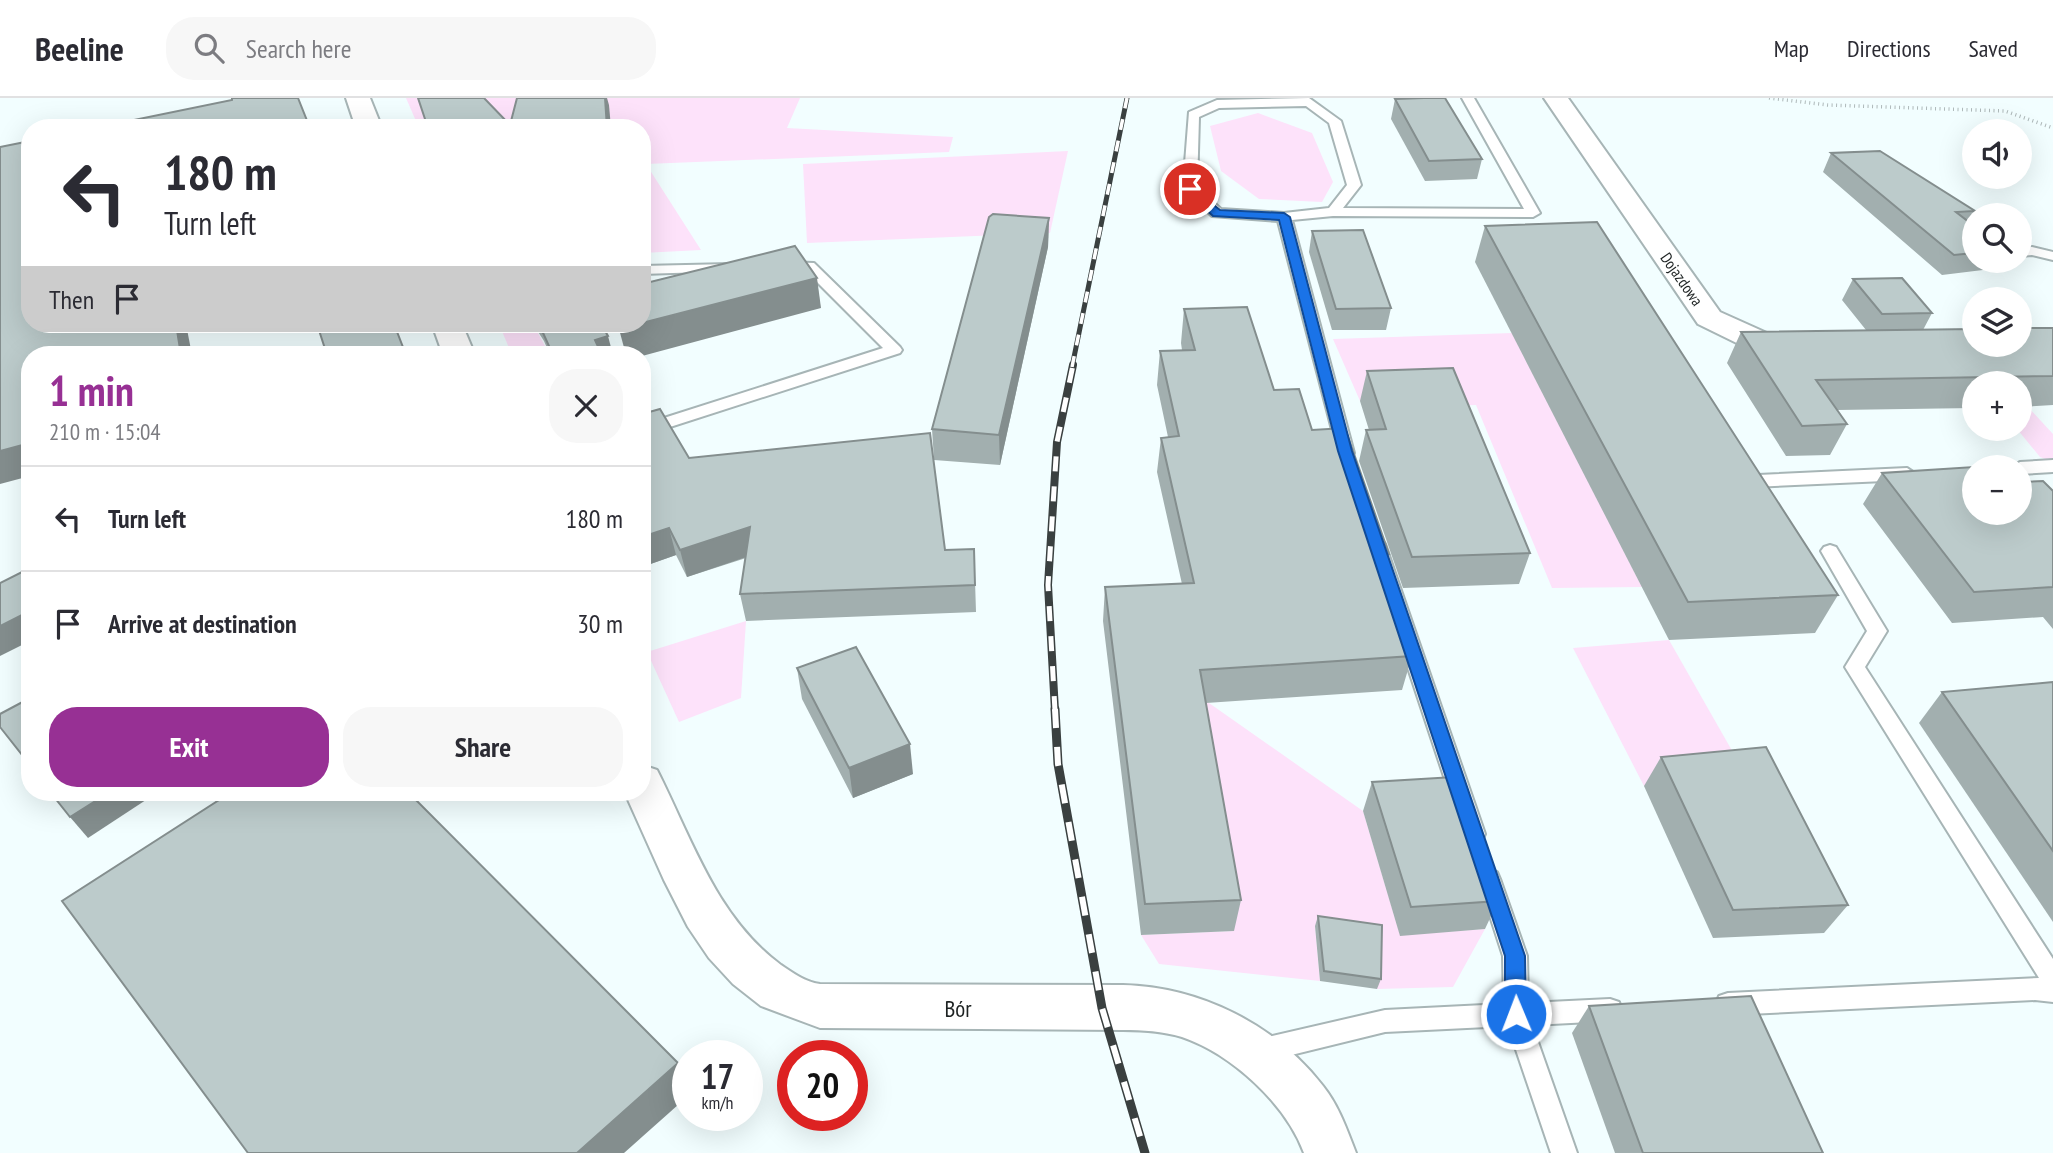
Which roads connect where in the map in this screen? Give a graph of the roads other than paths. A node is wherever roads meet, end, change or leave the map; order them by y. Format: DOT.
graph roads {
  1 [pos="358,98"];
  2 [pos="1468,98"];
  3 [pos="1556,98"];
  4 [pos="366,119"];
  5 [pos="1334,212"];
  6 [pos="1284,217"];
  7 [pos="2032,251"];
  8 [pos="2053,256"];
  9 [pos="772,267"];
  10 [pos="651,271"];
  11 [pos="741,272"];
  12 [pos="705,285"];
  13 [pos="1818,348"];
  14 [pos="651,428"];
  15 [pos="1738,458"];
  16 [pos="2053,467"];
  17 [pos="2032,468"];
  18 [pos="1919,473"];
  19 [pos="1354,477"];
  20 [pos="1371,529"];
  21 [pos="1830,551"];
  22 [pos="650,801"];
  23 [pos="2053,980"];
  24 [pos="2053,991"];
  25 [pos="1707,1005"];
  26 [pos="1639,1008"];
  27 [pos="1516,1014"];
  28 [pos="1255,1052"];
  29 [pos="1330,1153"];
  30 [pos="1564,1153"];
  1 -- 4 [label="street"];
  2 -- 5 [label="lane"];
  3 -- 13 [label="street, Dojazdowa"];
  5 -- 6 [label="lane"];
  5 -- 6 [label="lane"];
  6 -- 19 [label="lane"];
  7 -- 8 [label="lane"];
  9 -- 14 [label="lane"];
  10 -- 11 [label="lane"];
  11 -- 12 [label="lane"];
  15 -- 18 [label="lane"];
  16 -- 17 [label="lane"];
  20 -- 27 [label="lane"];
  21 -- 23 [label="lane"];
  22 -- 28 [label="street, Bór"];
  24 -- 25 [label="lane"];
  26 -- 27 [label="lane"];
  27 -- 28 [label="lane"];
  27 -- 30 [label="lane"];
  28 -- 29 [label="street, Bór"];
}
